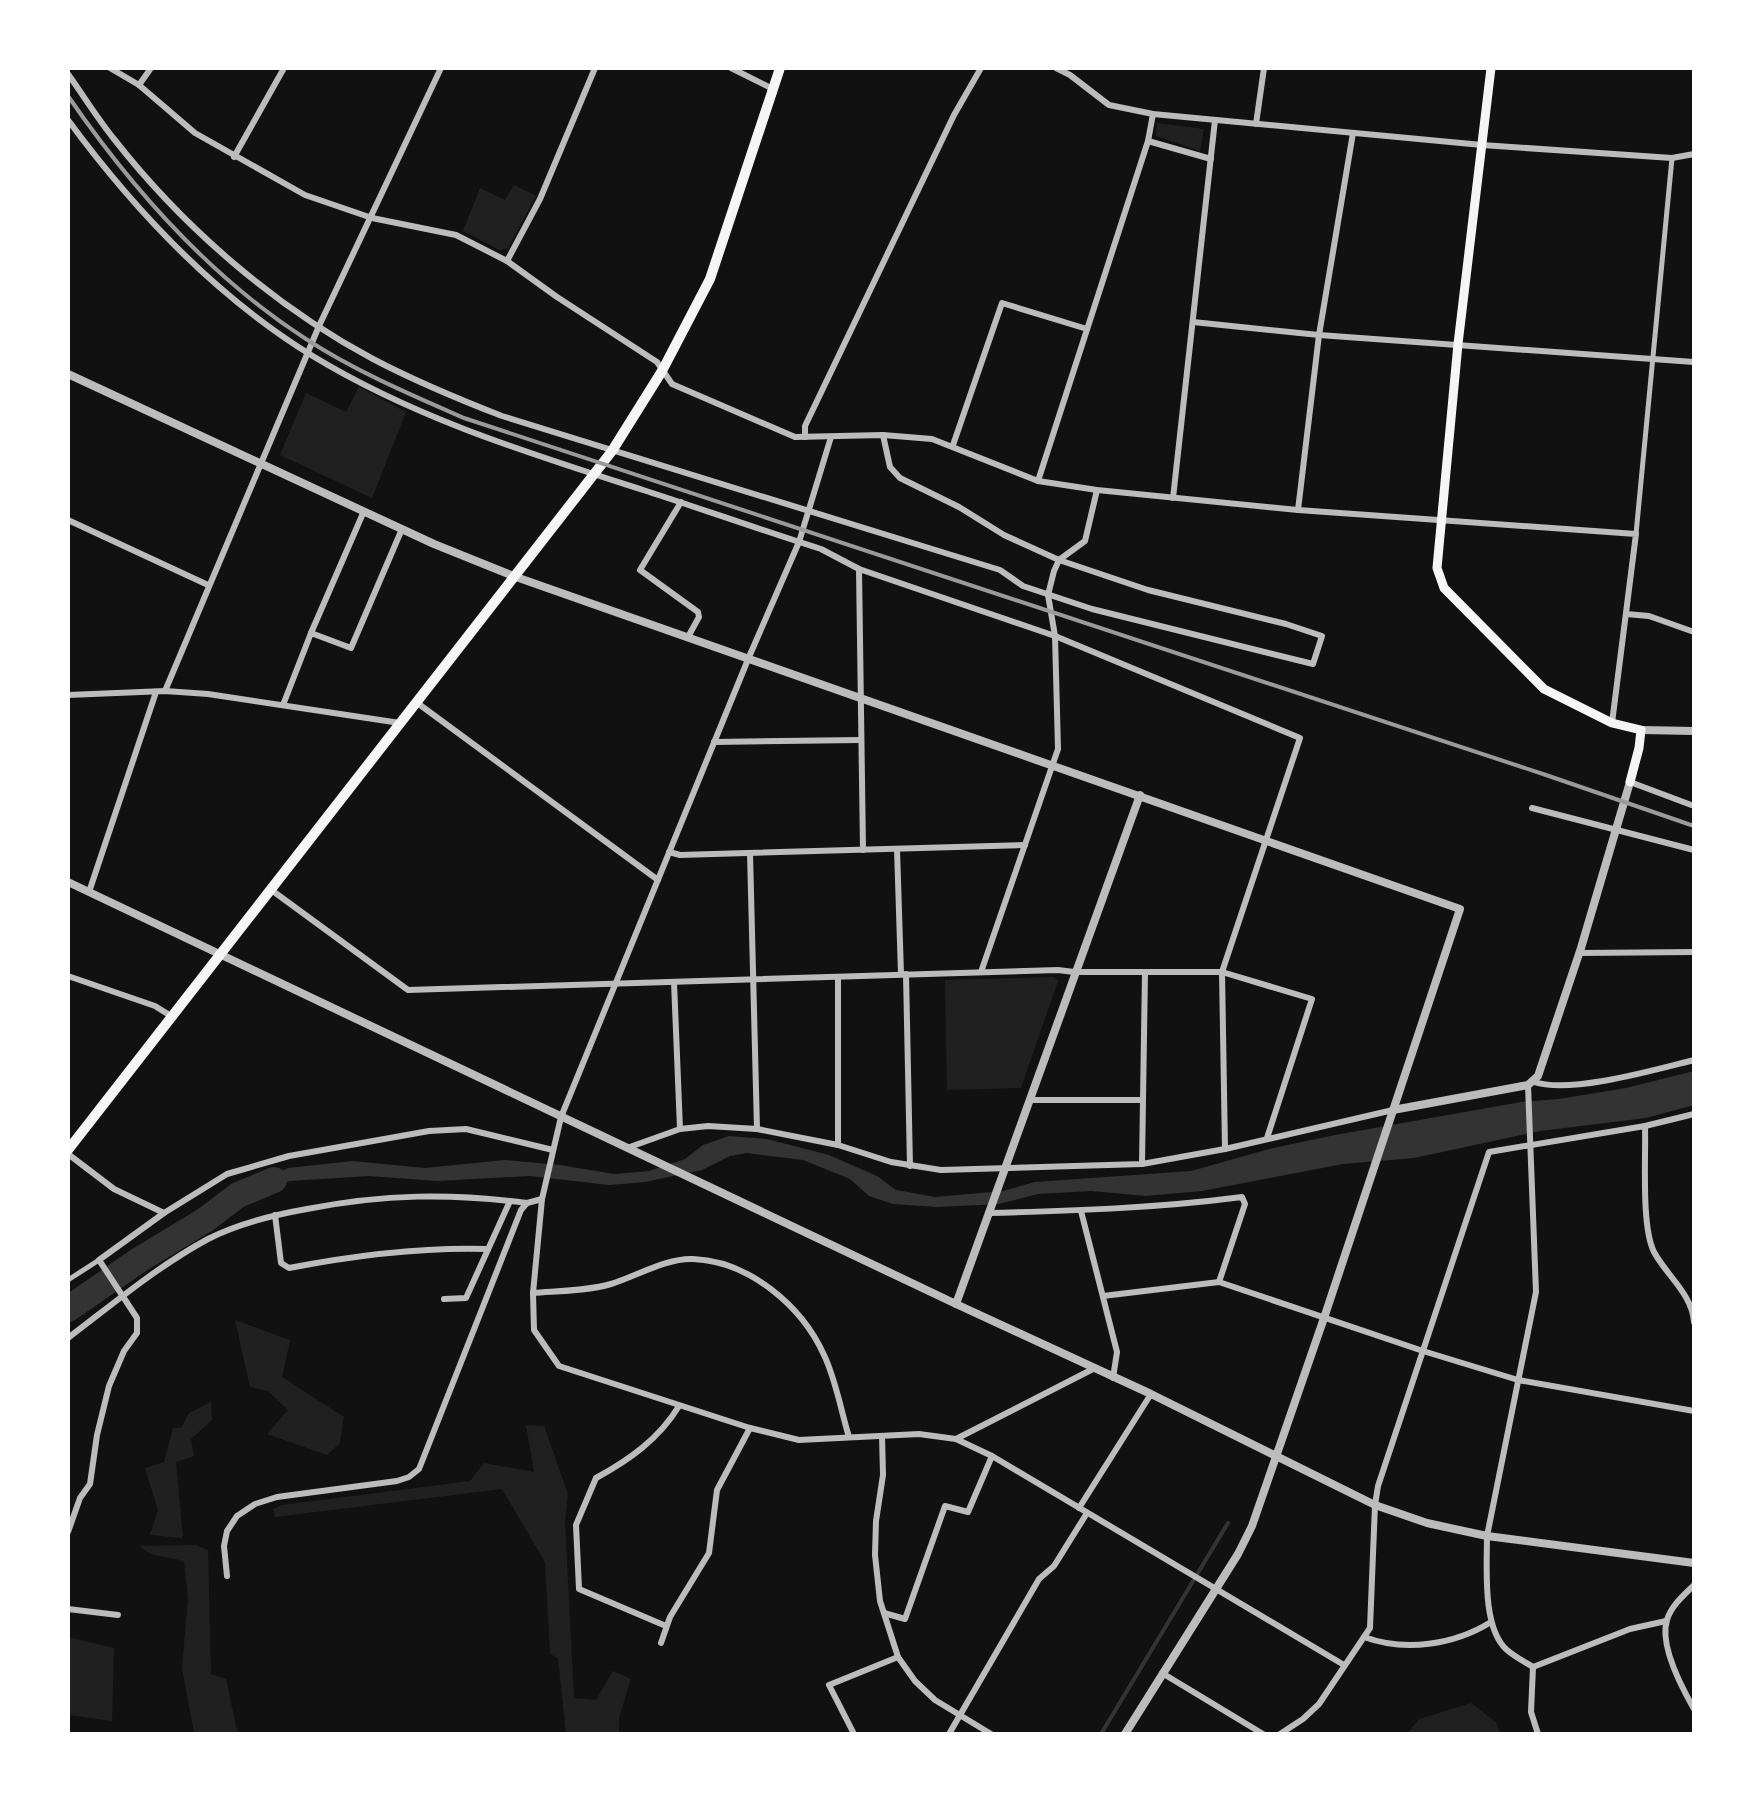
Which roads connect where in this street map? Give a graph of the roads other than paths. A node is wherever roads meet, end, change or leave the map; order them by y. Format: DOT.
graph roads {
  1 [pos="110,68"];
  2 [pos="151,68"];
  3 [pos="284,68"];
  4 [pos="441,68"];
  5 [pos="595,68"];
  6 [pos="731,68"];
  7 [pos="780,68"];
  8 [pos="981,68"];
  9 [pos="1056,68"];
  10 [pos="1264,68"];
  11 [pos="1491,68"];
  12 [pos="68,74"];
  13 [pos="139,85"];
  14 [pos="773,89"];
  15 [pos="1153,114"];
  16 [pos="68,120"];
  17 [pos="1215,120"];
  18 [pos="1256,124"];
  19 [pos="1353,133"];
  20 [pos="1148,141"];
  21 [pos="1482,145"];
  22 [pos="1694,154"];
  23 [pos="234,157"];
  24 [pos="1672,158"];
  25 [pos="1211,159"];
  26 [pos="372,218"];
  27 [pos="507,261"];
  28 [pos="1193,322"];
  29 [pos="319,326"];
  30 [pos="1087,329"];
  31 [pos="1319,335"];
  32 [pos="1458,344"];
  33 [pos="309,354"];
  34 [pos="1651,360"];
  35 [pos="1694,362"];
  36 [pos="662,371"];
  37 [pos="68,374"];
  38 [pos="883,435"];
  39 [pos="805,437"];
  40 [pos="831,437"];
  41 [pos="953,445"];
  42 [pos="612,451"];
  43 [pos="261,463"];
  44 [pos="596,474"];
  45 [pos="1038,481"];
  46 [pos="1097,490"];
  47 [pos="1173,498"];
  48 [pos="681,502"];
  49 [pos="1298,510"];
  50 [pos="364,511"];
  51 [pos="810,511"];
  52 [pos="68,520"];
  53 [pos="1441,520"];
  54 [pos="402,529"];
  55 [pos="1636,534"];
  56 [pos="799,542"];
  57 [pos="1059,560"];
  58 [pos="859,569"];
  59 [pos="516,577"];
  60 [pos="208,585"];
  61 [pos="1048,595"];
  62 [pos="1626,614"];
  63 [pos="1694,632"];
  64 [pos="311,633"];
  65 [pos="1055,636"];
  66 [pos="688,637"];
  67 [pos="749,657"];
  68 [pos="165,691"];
  69 [pos="156,692"];
  70 [pos="68,695"];
  71 [pos="861,697"];
  72 [pos="416,702"];
  73 [pos="283,705"];
  74 [pos="400,723"];
  75 [pos="1612,723"];
  76 [pos="1641,730"];
  77 [pos="1694,731"];
  78 [pos="860,740"];
  79 [pos="714,742"];
  80 [pos="1054,765"];
  81 [pos="1630,782"];
  82 [pos="1140,795"];
  83 [pos="1694,806"];
  84 [pos="1532,808"];
  85 [pos="1617,829"];
  86 [pos="1266,840"];
  87 [pos="1025,845"];
  88 [pos="897,849"];
  89 [pos="863,850"];
  90 [pos="1694,850"];
  91 [pos="669,852"];
  92 [pos="750,853"];
  93 [pos="658,880"];
  94 [pos="68,882"];
  95 [pos="270,889"];
  96 [pos="89,892"];
  97 [pos="1694,952"];
  98 [pos="1579,953"];
  99 [pos="220,954"];
  100 [pos="981,972"];
  101 [pos="1074,972"];
  102 [pos="1145,972"];
  103 [pos="1222,972"];
  104 [pos="904,974"];
  105 [pos="68,976"];
  106 [pos="838,977"];
  107 [pos="754,979"];
  108 [pos="674,982"];
  109 [pos="615,983"];
  110 [pos="171,1016"];
  111 [pos="1694,1060"];
  112 [pos="1531,1087"];
  113 [pos="1031,1100"];
  114 [pos="1143,1100"];
  115 [pos="1391,1114"];
  116 [pos="1694,1114"];
  117 [pos="561,1117"];
  118 [pos="1645,1126"];
  119 [pos="680,1129"];
  120 [pos="757,1129"];
  121 [pos="1267,1138"];
  122 [pos="1532,1144"];
  123 [pos="838,1145"];
  124 [pos="1225,1149"];
  125 [pos="553,1150"];
  126 [pos="631,1150"];
  127 [pos="68,1152"];
  128 [pos="1142,1164"];
  129 [pos="910,1166"];
  130 [pos="1005,1167"];
  131 [pos="542,1199"];
  132 [pos="510,1201"];
  133 [pos="527,1203"];
  134 [pos="1081,1211"];
  135 [pos="164,1213"];
  136 [pos="988,1213"];
  137 [pos="275,1215"];
  138 [pos="488,1249"];
  139 [pos="99,1260"];
  140 [pos="68,1280"];
  141 [pos="1219,1282"];
  142 [pos="533,1293"];
  143 [pos="123,1296"];
  144 [pos="1103,1296"];
  145 [pos="444,1299"];
  146 [pos="956,1304"];
  147 [pos="1694,1308"];
  148 [pos="1324,1318"];
  149 [pos="1694,1322"];
  150 [pos="68,1338"];
  151 [pos="1423,1351"];
  152 [pos="1093,1369"];
  153 [pos="1113,1378"];
  154 [pos="1518,1380"];
  155 [pos="1151,1394"];
  156 [pos="679,1406"];
  157 [pos="1694,1411"];
  158 [pos="750,1428"];
  159 [pos="882,1436"];
  160 [pos="849,1437"];
  161 [pos="956,1439"];
  162 [pos="992,1456"];
  163 [pos="1277,1458"];
  164 [pos="1375,1505"];
  165 [pos="1079,1508"];
  166 [pos="1087,1513"];
  167 [pos="68,1532"];
  168 [pos="1487,1536"];
  169 [pos="1694,1563"];
  170 [pos="227,1576"];
  171 [pos="1694,1585"];
  172 [pos="1215,1589"];
  173 [pos="68,1609"];
  174 [pos="884,1613"];
  175 [pos="118,1615"];
  176 [pos="1666,1621"];
  177 [pos="1491,1622"];
  178 [pos="666,1626"];
  179 [pos="1364,1637"];
  180 [pos="661,1643"];
  181 [pos="898,1657"];
  182 [pos="1344,1665"];
  183 [pos="1533,1667"];
  184 [pos="1162,1673"];
  185 [pos="1694,1709"];
  186 [pos="959,1715"];
  187 [pos="854,1734"];
  188 [pos="949,1734"];
  189 [pos="991,1734"];
  190 [pos="1125,1734"];
  191 [pos="1263,1734"];
  192 [pos="1280,1734"];
  193 [pos="1538,1734"];
  1 -- 13 [label="street"];
  2 -- 13 [label="street"];
  3 -- 23 [label="street"];
  4 -- 26 [label="street"];
  5 -- 27 [label="street"];
  6 -- 14 [label="street"];
  7 -- 14 [label="main road"];
  8 -- 39 [label="street"];
  9 -- 15 [label="street"];
  10 -- 18 [label="street"];
  11 -- 21 [label="main road"];
  12 -- 29 [label="street"];
  13 -- 23 [label="street"];
  14 -- 36 [label="main road"];
  15 -- 17 [label="street"];
  15 -- 20 [label="street"];
  16 -- 33 [label="street"];
  17 -- 18 [label="street"];
  17 -- 25 [label="street"];
  18 -- 19 [label="street"];
  19 -- 21 [label="street"];
  19 -- 31 [label="street"];
  20 -- 25 [label="street"];
  20 -- 30 [label="street"];
  21 -- 24 [label="street"];
  21 -- 32 [label="main road"];
  22 -- 24 [label="street"];
  23 -- 26 [label="street"];
  24 -- 34 [label="street"];
  25 -- 28 [label="street"];
  26 -- 27 [label="street"];
  26 -- 29 [label="street"];
  27 -- 36 [label="street"];
  28 -- 31 [label="street"];
  28 -- 47 [label="street"];
  29 -- 33 [label="street"];
  29 -- 42 [label="street"];
  30 -- 41 [label="street"];
  30 -- 45 [label="street"];
  31 -- 32 [label="street"];
  31 -- 49 [label="street"];
  32 -- 34 [label="street"];
  32 -- 53 [label="main road"];
  33 -- 43 [label="street"];
  33 -- 44 [label="street"];
  34 -- 35 [label="street"];
  34 -- 55 [label="street"];
  36 -- 39 [label="street"];
  36 -- 42 [label="main road"];
  37 -- 43 [label="street"];
  38 -- 40 [label="street"];
  38 -- 41 [label="street"];
  38 -- 57 [label="street"];
  39 -- 40 [label="street"];
  40 -- 51 [label="street"];
  41 -- 45 [label="street"];
  42 -- 44 [label="main road"];
  42 -- 51 [label="street"];
  43 -- 50 [label="street"];
  43 -- 60 [label="street"];
  44 -- 48 [label="street"];
  44 -- 59 [label="main road"];
  45 -- 46 [label="street"];
  46 -- 47 [label="street"];
  46 -- 57 [label="street"];
  47 -- 49 [label="street"];
  48 -- 56 [label="street"];
  48 -- 66 [label="street"];
  49 -- 53 [label="street"];
  50 -- 54 [label="street"];
  50 -- 64 [label="street"];
  51 -- 56 [label="street"];
  51 -- 61 [label="street"];
  52 -- 60 [label="street"];
  53 -- 55 [label="street"];
  53 -- 75 [label="main road"];
  54 -- 59 [label="street"];
  54 -- 64 [label="street"];
  55 -- 62 [label="street"];
  56 -- 58 [label="street"];
  56 -- 67 [label="street"];
  57 -- 61 [label="street"];
  57 -- 61 [label="street"];
  58 -- 65 [label="street"];
  58 -- 71 [label="street"];
  59 -- 66 [label="street"];
  59 -- 72 [label="main road"];
  60 -- 68 [label="street"];
  61 -- 65 [label="street"];
  62 -- 63 [label="street"];
  62 -- 75 [label="street"];
  64 -- 73 [label="street"];
  65 -- 80 [label="street"];
  65 -- 86 [label="street"];
  66 -- 67 [label="street"];
  67 -- 71 [label="street"];
  67 -- 79 [label="street"];
  68 -- 69 [label="street"];
  68 -- 73 [label="street"];
  69 -- 70 [label="street"];
  69 -- 96 [label="street"];
  71 -- 78 [label="street"];
  71 -- 80 [label="street"];
  72 -- 74 [label="main road"];
  72 -- 93 [label="street"];
  73 -- 74 [label="street"];
  74 -- 95 [label="main road"];
  75 -- 76 [label="main road"];
  76 -- 77 [label="street"];
  76 -- 81 [label="main road"];
  78 -- 79 [label="street"];
  78 -- 89 [label="street"];
  79 -- 91 [label="street"];
  80 -- 82 [label="street"];
  80 -- 87 [label="street"];
  81 -- 83 [label="street"];
  81 -- 85 [label="street"];
  82 -- 86 [label="street"];
  82 -- 101 [label="street"];
  84 -- 85 [label="street"];
  85 -- 90 [label="street"];
  85 -- 98 [label="street"];
  86 -- 103 [label="street"];
  86 -- 115 [label="street"];
  87 -- 88 [label="street"];
  87 -- 100 [label="street"];
  88 -- 89 [label="street"];
  88 -- 104 [label="street"];
  89 -- 92 [label="street"];
  91 -- 92 [label="street"];
  91 -- 93 [label="street"];
  92 -- 107 [label="street"];
  93 -- 109 [label="street"];
  94 -- 96 [label="street"];
  95 -- 99 [label="main road"];
  95 -- 109 [label="street"];
  96 -- 99 [label="street"];
  97 -- 98 [label="street"];
  98 -- 112 [label="street"];
  99 -- 110 [label="main road"];
  99 -- 117 [label="street"];
  100 -- 101 [label="street"];
  100 -- 104 [label="street"];
  101 -- 102 [label="street"];
  101 -- 113 [label="street"];
  102 -- 103 [label="street"];
  102 -- 114 [label="street"];
  103 -- 121 [label="street"];
  103 -- 124 [label="street"];
  104 -- 106 [label="street"];
  104 -- 129 [label="street"];
  105 -- 110 [label="street"];
  106 -- 107 [label="street"];
  106 -- 123 [label="street"];
  107 -- 108 [label="street"];
  107 -- 120 [label="street"];
  108 -- 109 [label="street"];
  108 -- 119 [label="street"];
  109 -- 117 [label="street"];
  110 -- 127 [label="main road"];
  111 -- 112 [label="street"];
  112 -- 115 [label="street"];
  112 -- 122 [label="street"];
  113 -- 114 [label="street"];
  113 -- 130 [label="street"];
  114 -- 128 [label="street"];
  115 -- 121 [label="street"];
  115 -- 148 [label="street"];
  116 -- 118 [label="street"];
  117 -- 125 [label="street"];
  117 -- 126 [label="street"];
  118 -- 122 [label="street"];
  118 -- 147 [label="street"];
  119 -- 120 [label="street"];
  119 -- 126 [label="street"];
  120 -- 123 [label="street"];
  121 -- 124 [label="street"];
  122 -- 151 [label="street"];
  122 -- 154 [label="street"];
  123 -- 129 [label="street"];
  124 -- 128 [label="street"];
  125 -- 131 [label="street"];
  125 -- 135 [label="street"];
  126 -- 146 [label="street"];
  127 -- 135 [label="street"];
  128 -- 130 [label="street"];
  129 -- 130 [label="street"];
  130 -- 136 [label="street"];
  131 -- 133 [label="street"];
  131 -- 142 [label="street"];
  132 -- 133 [label="street"];
  132 -- 137 [label="street"];
  132 -- 138 [label="street"];
  133 -- 170 [label="street"];
  134 -- 136 [label="street"];
  134 -- 141 [label="street"];
  134 -- 144 [label="street"];
  135 -- 139 [label="street"];
  136 -- 146 [label="street"];
  137 -- 138 [label="street"];
  137 -- 143 [label="street"];
  138 -- 145 [label="street"];
  139 -- 140 [label="street"];
  139 -- 143 [label="street"];
  141 -- 144 [label="street"];
  141 -- 148 [label="street"];
  142 -- 156 [label="street"];
  142 -- 160 [label="street"];
  143 -- 150 [label="street"];
  143 -- 167 [label="street"];
  144 -- 153 [label="street"];
  146 -- 152 [label="street"];
  147 -- 149 [label="street"];
  148 -- 151 [label="street"];
  148 -- 163 [label="street"];
  151 -- 154 [label="street"];
  151 -- 164 [label="street"];
  152 -- 153 [label="street"];
  152 -- 161 [label="street"];
  153 -- 155 [label="street"];
  154 -- 157 [label="street"];
  154 -- 168 [label="street"];
  155 -- 163 [label="street"];
  155 -- 165 [label="street"];
  156 -- 158 [label="street"];
  156 -- 178 [label="street"];
  158 -- 160 [label="street"];
  158 -- 178 [label="street"];
  159 -- 160 [label="street"];
  159 -- 161 [label="street"];
  159 -- 174 [label="street"];
  161 -- 162 [label="street"];
  162 -- 165 [label="street"];
  162 -- 174 [label="street"];
  163 -- 164 [label="street"];
  163 -- 172 [label="street"];
  164 -- 168 [label="street"];
  164 -- 179 [label="street"];
  165 -- 166 [label="street"];
  166 -- 172 [label="street"];
  166 -- 186 [label="street"];
  168 -- 169 [label="street"];
  168 -- 177 [label="street"];
  171 -- 176 [label="street"];
  172 -- 182 [label="street"];
  172 -- 184 [label="street"];
  173 -- 175 [label="street"];
  174 -- 181 [label="street"];
  176 -- 183 [label="street"];
  176 -- 185 [label="street"];
  177 -- 179 [label="street"];
  177 -- 183 [label="street"];
  178 -- 180 [label="street"];
  179 -- 182 [label="street"];
  181 -- 186 [label="street"];
  181 -- 187 [label="street"];
  182 -- 192 [label="street"];
  183 -- 193 [label="street"];
  184 -- 190 [label="street"];
  184 -- 191 [label="street"];
  186 -- 188 [label="street"];
  186 -- 189 [label="street"];
}
